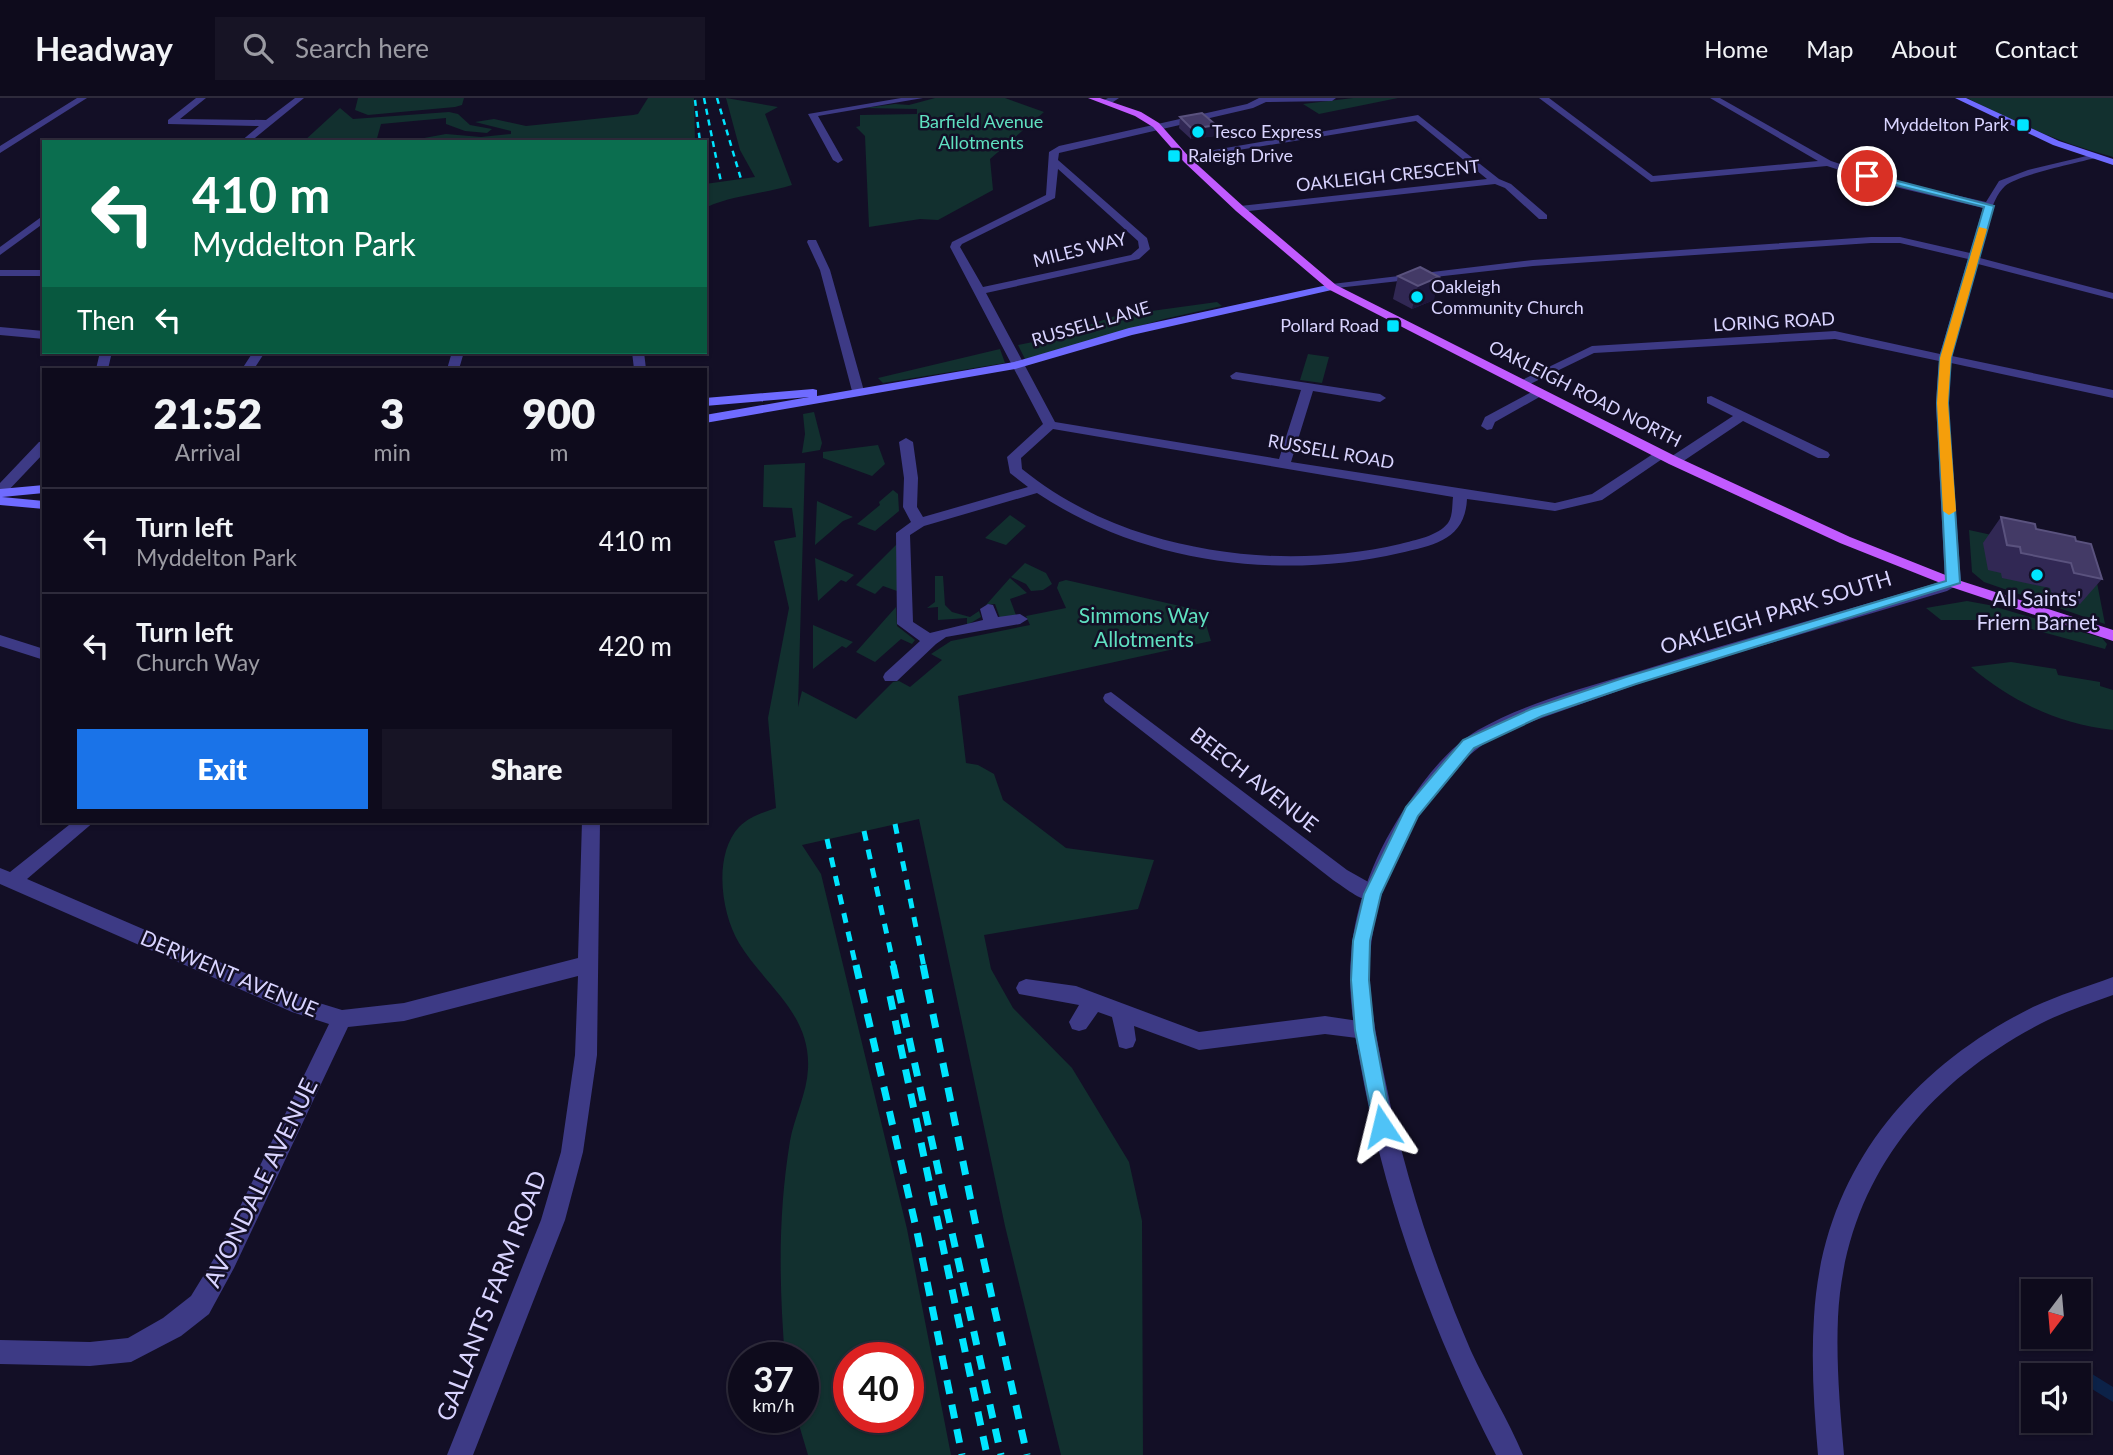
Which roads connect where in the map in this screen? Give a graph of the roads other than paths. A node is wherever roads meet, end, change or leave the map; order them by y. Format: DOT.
graph roads {
  1 [pos="83,98"];
  2 [pos="202,98"];
  3 [pos="300,98"];
  4 [pos="919,98"];
  5 [pos="1092,98"];
  6 [pos="1332,98"];
  7 [pos="1543,98"];
  8 [pos="1714,98"];
  9 [pos="1959,98"];
  10 [pos="1263,99"];
  11 [pos="1111,100"];
  12 [pos="267,123"];
  13 [pos="1156,125"];
  14 [pos="246,140"];
  15 [pos="0,150"];
  16 [pos="1184,156"];
  17 [pos="2092,156"];
  18 [pos="838,160"];
  19 [pos="1055,162"];
  20 [pos="2113,162"];
  21 [pos="1828,163"];
  22 [pos="1496,181"];
  23 [pos="1066,190"];
  24 [pos="1989,206"];
  25 [pos="1240,209"];
  26 [pos="1543,217"];
  27 [pos="42,220"];
  28 [pos="812,242"];
  29 [pos="0,252"];
  30 [pos="1974,258"];
  31 [pos="42,273"];
  32 [pos="5,274"];
  33 [pos="0,282"];
  34 [pos="1332,287"];
  35 [pos="980,291"];
  36 [pos="2113,296"];
  37 [pos="0,331"];
  38 [pos="42,335"];
  39 [pos="1945,358"];
  40 [pos="1015,365"];
  41 [pos="1236,376"];
  42 [pos="1521,383"];
  43 [pos="1307,387"];
  44 [pos="858,391"];
  45 [pos="1539,392"];
  46 [pos="2113,394"];
  47 [pos="1380,398"];
  48 [pos="1711,400"];
  49 [pos="707,402"];
  50 [pos="1741,416"];
  51 [pos="707,419"];
  52 [pos="1050,425"];
  53 [pos="1487,426"];
  54 [pos="906,442"];
  55 [pos="42,447"];
  56 [pos="1823,455"];
  57 [pos="1668,458"];
  58 [pos="1284,464"];
  59 [pos="42,489"];
  60 [pos="1037,489"];
  61 [pos="0,492"];
  62 [pos="1460,494"];
  63 [pos="0,501"];
  64 [pos="42,505"];
  65 [pos="919,523"];
  66 [pos="1953,583"];
  67 [pos="1020,619"];
  68 [pos="2113,636"];
  69 [pos="0,640"];
  70 [pos="930,640"];
  71 [pos="42,654"];
  72 [pos="891,677"];
  73 [pos="1111,698"];
  74 [pos="83,823"];
  75 [pos="591,823"];
  76 [pos="6,879"];
  77 [pos="1372,894"];
  78 [pos="590,964"];
  79 [pos="2113,986"];
  80 [pos="1026,988"];
  81 [pos="1094,1001"];
  82 [pos="1121,1012"];
  83 [pos="342,1019"];
  84 [pos="1080,1022"];
  85 [pos="1365,1030"];
  86 [pos="1126,1040"];
  87 [pos="0,1352"];
  88 [pos="460,1455"];
  89 [pos="1510,1455"];
  90 [pos="1831,1455"];
  1 -- 15 [label="street"];
  2 -- 12 [label="street"];
  3 -- 12 [label="street"];
  4 -- 18 [label="street"];
  5 -- 11 [label="main road, OAKLEIGH ROAD NORTH"];
  6 -- 10 [label="street"];
  7 -- 21 [label="street"];
  8 -- 21 [label="street"];
  9 -- 17 [label="main road"];
  10 -- 13 [label="street"];
  11 -- 13 [label="main road, OAKLEIGH ROAD NORTH"];
  12 -- 14 [label="street"];
  13 -- 16 [label="main road, OAKLEIGH ROAD NORTH"];
  13 -- 19 [label="street"];
  16 -- 22 [label="street, OAKLEIGH CRESCENT"];
  16 -- 25 [label="main road, OAKLEIGH ROAD NORTH"];
  17 -- 20 [label="main road"];
  17 -- 24 [label="street"];
  19 -- 23 [label="street, MILES WAY"];
  19 -- 23 [label="street"];
  21 -- 24 [label="street"];
  22 -- 25 [label="street, OAKLEIGH CRESCENT"];
  22 -- 26 [label="street"];
  23 -- 35 [label="street"];
  23 -- 35 [label="street, MILES WAY"];
  24 -- 30 [label="street"];
  25 -- 34 [label="main road, OAKLEIGH ROAD NORTH"];
  27 -- 29 [label="street"];
  28 -- 44 [label="street"];
  30 -- 34 [label="street"];
  30 -- 36 [label="street"];
  30 -- 39 [label="street"];
  31 -- 32 [label="street"];
  32 -- 33 [label="street"];
  34 -- 40 [label="main road, RUSSELL LANE"];
  34 -- 42 [label="main road, OAKLEIGH ROAD NORTH"];
  35 -- 40 [label="street"];
  37 -- 38 [label="street"];
  39 -- 42 [label="street, LORING ROAD"];
  39 -- 46 [label="street, LORING ROAD"];
  39 -- 66 [label="street"];
  40 -- 44 [label="main road, RUSSELL LANE"];
  40 -- 52 [label="street"];
  41 -- 43 [label="street"];
  42 -- 45 [label="main road, OAKLEIGH ROAD NORTH"];
  43 -- 47 [label="street"];
  43 -- 58 [label="street"];
  44 -- 49 [label="main road, RUSSELL LANE"];
  44 -- 51 [label="main road, RUSSELL LANE"];
  45 -- 53 [label="street"];
  45 -- 57 [label="main road, OAKLEIGH ROAD NORTH"];
  48 -- 50 [label="street"];
  50 -- 56 [label="street"];
  50 -- 57 [label="street, RUSSELL ROAD"];
  52 -- 58 [label="street, RUSSELL ROAD"];
  52 -- 60 [label="street"];
  54 -- 65 [label="street"];
  55 -- 61 [label="street"];
  57 -- 62 [label="street, RUSSELL ROAD"];
  57 -- 66 [label="main road, OAKLEIGH ROAD NORTH"];
  58 -- 62 [label="street, RUSSELL ROAD"];
  59 -- 61 [label="main road"];
  60 -- 62 [label="street"];
  60 -- 65 [label="street"];
  63 -- 64 [label="main road"];
  65 -- 70 [label="street"];
  66 -- 68 [label="main road, OAKLEIGH ROAD NORTH"];
  66 -- 77 [label="street, OAKLEIGH PARK SOUTH"];
  67 -- 70 [label="street"];
  69 -- 71 [label="street"];
  70 -- 72 [label="street"];
  73 -- 77 [label="street, BEECH AVENUE"];
  74 -- 76 [label="street"];
  75 -- 78 [label="street, GALLANTS FARM ROAD"];
  76 -- 83 [label="street, DERWENT AVENUE"];
  77 -- 85 [label="street, OAKLEIGH PARK SOUTH"];
  78 -- 83 [label="street, DERWENT AVENUE"];
  78 -- 88 [label="street, GALLANTS FARM ROAD"];
  79 -- 90 [label="street"];
  80 -- 81 [label="street"];
  81 -- 82 [label="street"];
  81 -- 84 [label="street"];
  82 -- 85 [label="street"];
  82 -- 86 [label="street"];
  83 -- 87 [label="street, AVONDALE AVENUE"];
  85 -- 89 [label="street, OAKLEIGH PARK SOUTH"];
}
